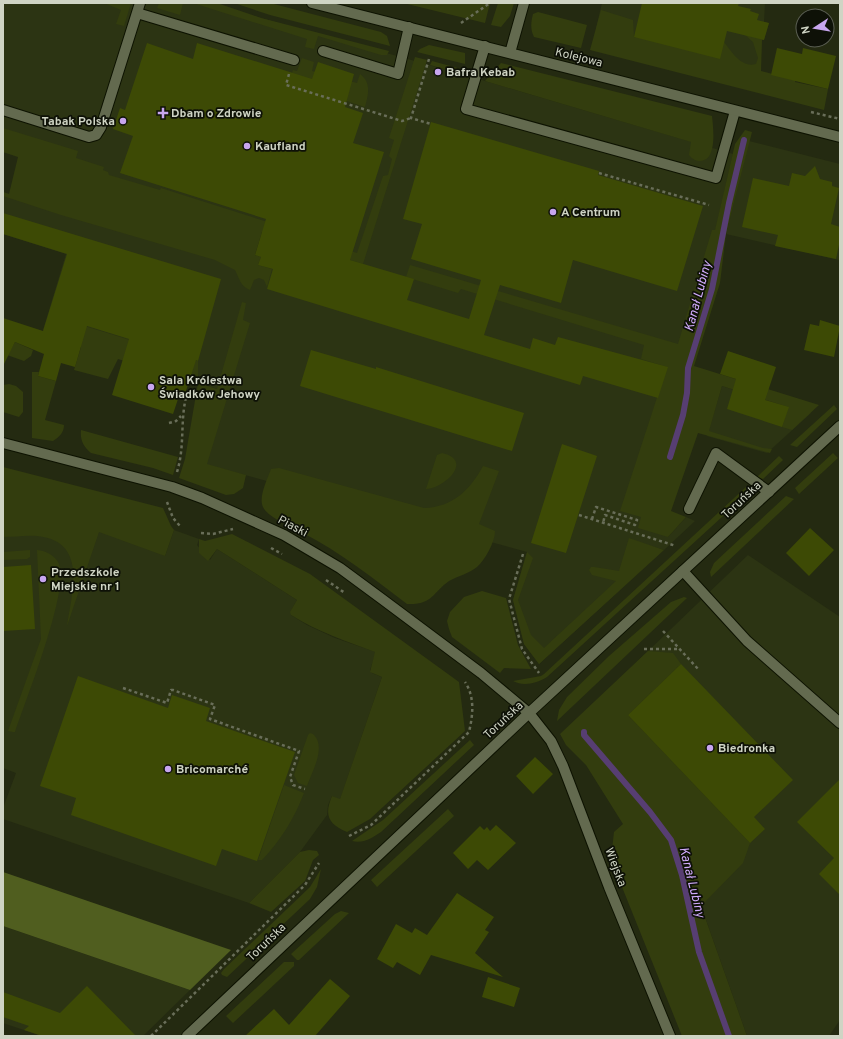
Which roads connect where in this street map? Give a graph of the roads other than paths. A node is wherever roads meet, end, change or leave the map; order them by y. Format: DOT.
graph roads {
  1 [pos="312,3"];
  2 [pos="524,3"];
  3 [pos="139,8"];
  4 [pos="409,27"];
  5 [pos="484,46"];
  6 [pos="323,51"];
  7 [pos="510,53"];
  8 [pos="294,60"];
  9 [pos="3,110"];
  10 [pos="735,110"];
  11 [pos="840,137"];
  12 [pos="840,426"];
  13 [pos="3,443"];
  14 [pos="769,492"];
  15 [pos="689,509"];
  16 [pos="684,571"];
  17 [pos="529,713"];
  18 [pos="840,722"];
  19 [pos="187,1036"];
  20 [pos="670,1036"];
  1 -- 4 [label="street, Kolejowa"];
  2 -- 7 [label="street"];
  3 -- 8 [label="street"];
  3 -- 9 [label="street"];
  4 -- 5 [label="street, Kolejowa"];
  4 -- 6 [label="street"];
  5 -- 7 [label="street, Kolejowa"];
  5 -- 10 [label="street"];
  7 -- 10 [label="street, Kolejowa"];
  10 -- 11 [label="street, Kolejowa"];
  12 -- 14 [label="street, Toruńska"];
  13 -- 17 [label="street, Piaski"];
  14 -- 15 [label="street"];
  14 -- 16 [label="street, Toruńska"];
  16 -- 17 [label="street, Toruńska"];
  16 -- 18 [label="street"];
  17 -- 19 [label="street, Toruńska"];
  17 -- 20 [label="street, Wiejska"];
}
